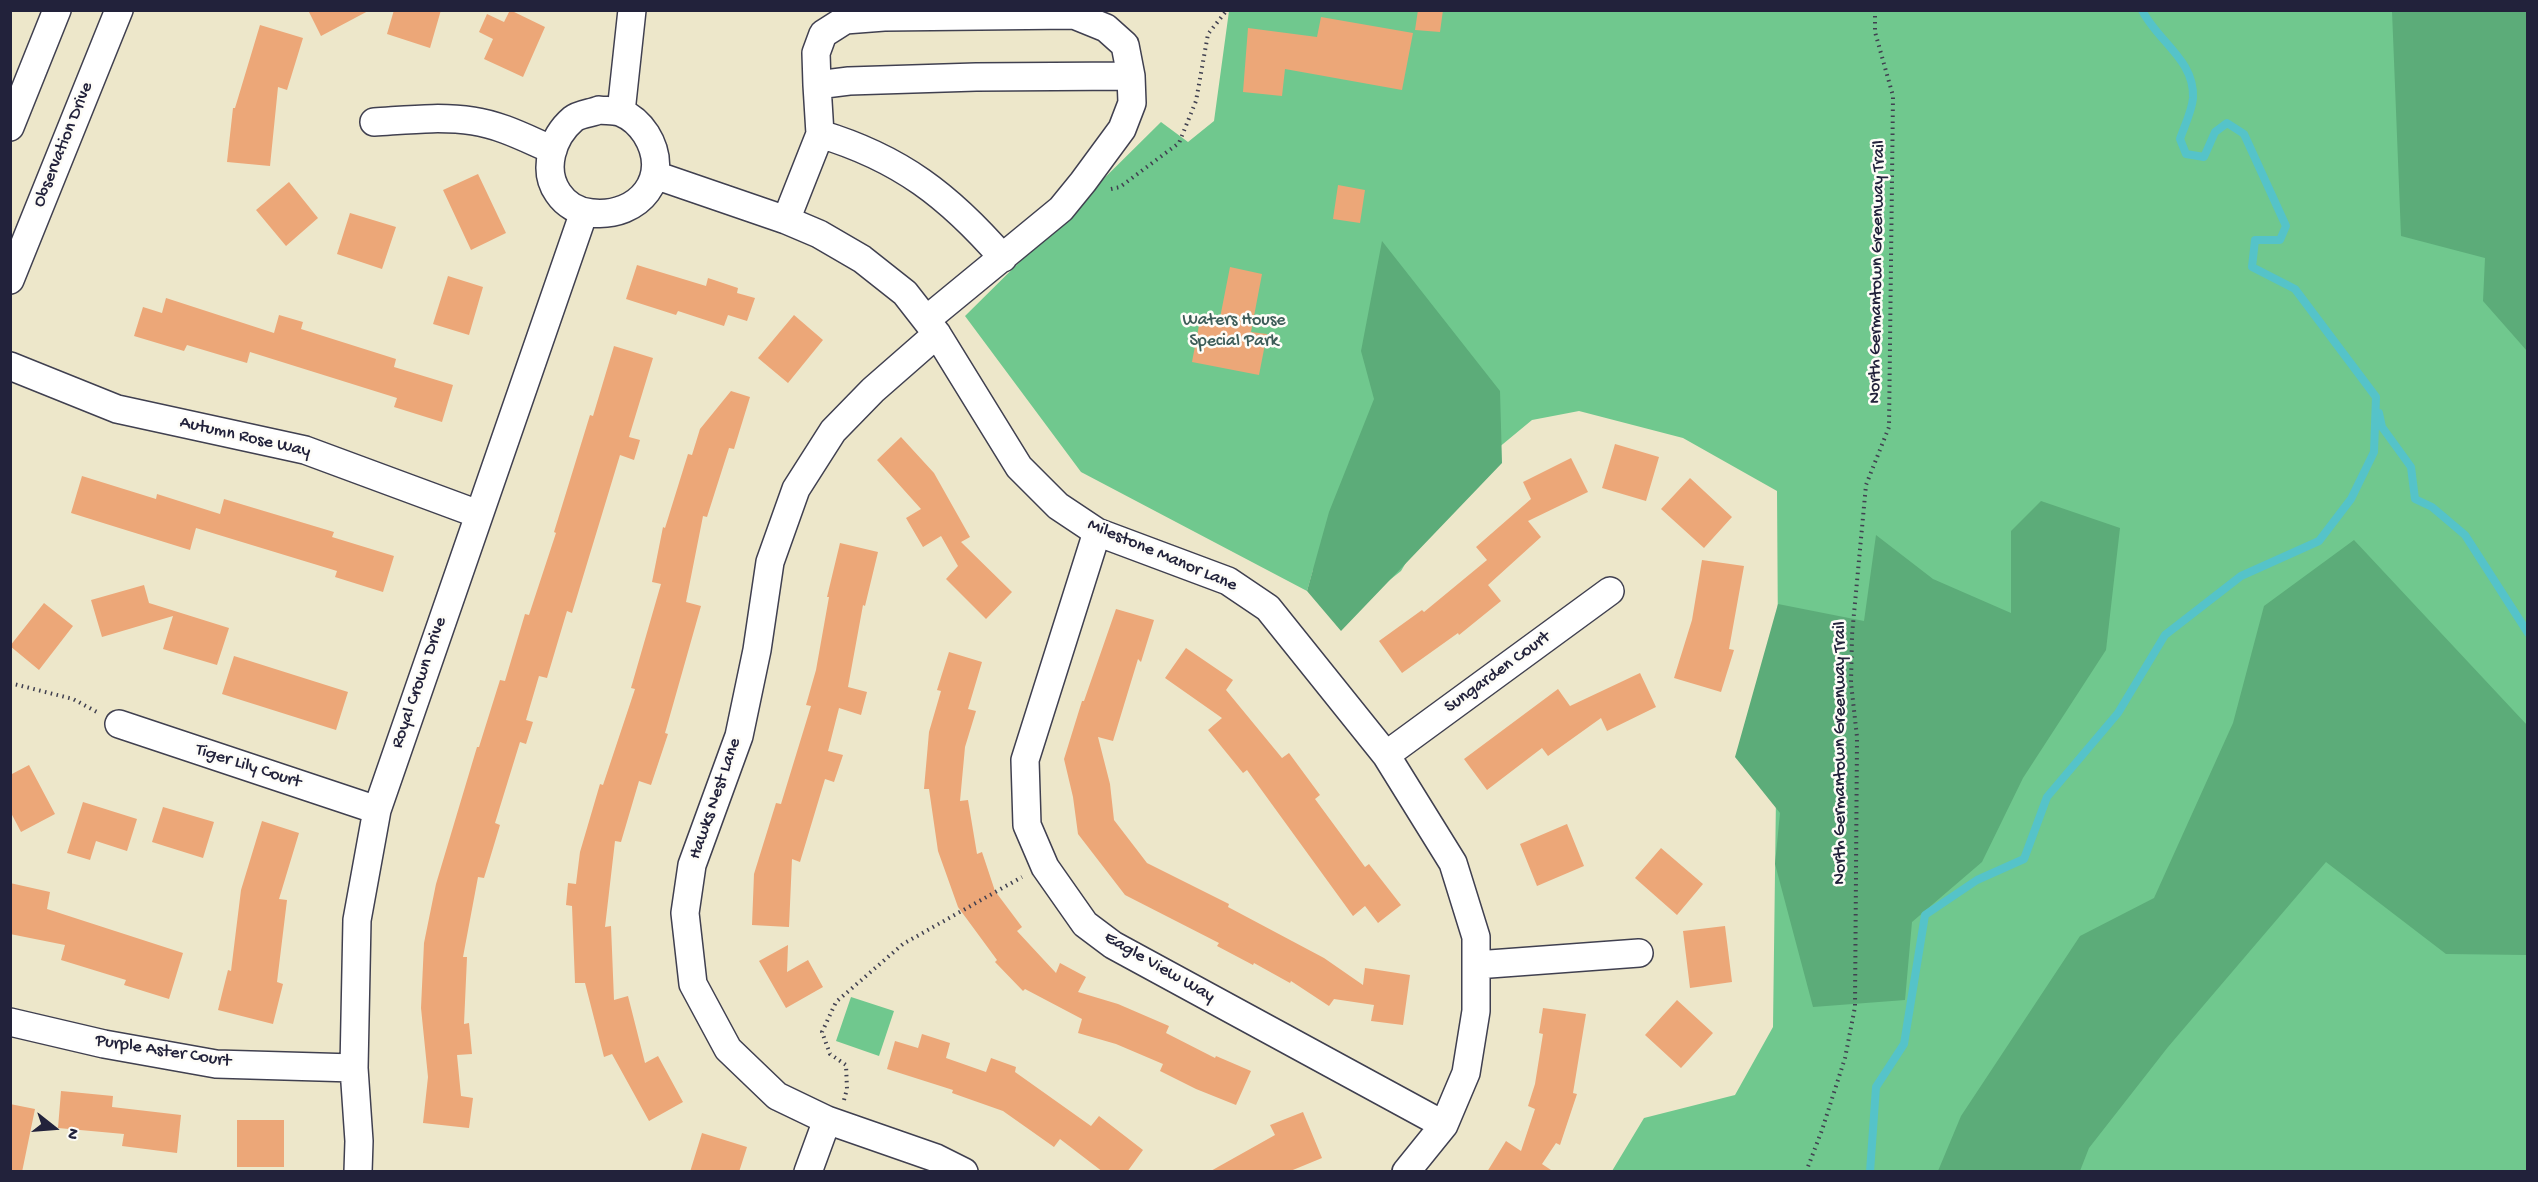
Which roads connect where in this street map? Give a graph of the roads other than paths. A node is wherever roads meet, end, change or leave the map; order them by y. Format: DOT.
graph roads {
  1 [pos="57,10"];
  2 [pos="119,10"];
  3 [pos="632,10"];
  4 [pos="1131,76"];
  5 [pos="817,85"];
  6 [pos="621,112"];
  7 [pos="374,122"];
  8 [pos="10,128"];
  9 [pos="820,134"];
  10 [pos="553,150"];
  11 [pos="655,175"];
  12 [pos="584,212"];
  13 [pos="786,219"];
  14 [pos="1003,258"];
  15 [pos="10,280"];
  16 [pos="932,327"];
  17 [pos="10,366"];
  18 [pos="478,514"];
  19 [pos="1097,532"];
  20 [pos="1610,591"];
  21 [pos="119,724"];
  22 [pos="1386,755"];
  23 [pos="377,810"];
  24 [pos="1639,953"];
  25 [pos="1476,965"];
  26 [pos="10,1022"];
  27 [pos="354,1068"];
  28 [pos="827,1120"];
  29 [pos="1444,1125"];
  30 [pos="358,1172"];
  31 [pos="808,1172"];
  32 [pos="964,1172"];
  33 [pos="1406,1172"];
  1 -- 8 [label="street"];
  2 -- 15 [label="street, Observation Drive"];
  3 -- 6 [label="street"];
  4 -- 5 [label="street"];
  4 -- 5 [label="street, Hawks Nest Lane"];
  4 -- 14 [label="street, Hawks Nest Lane"];
  5 -- 9 [label="street, Hawks Nest Lane"];
  6 -- 10 [label="street"];
  6 -- 11 [label="street"];
  7 -- 10 [label="street"];
  9 -- 13 [label="street"];
  9 -- 14 [label="street"];
  10 -- 12 [label="street"];
  11 -- 12 [label="street"];
  11 -- 13 [label="street, Milestone Manor Lane"];
  12 -- 18 [label="street, Royal Crown Drive"];
  13 -- 16 [label="street, Milestone Manor Lane"];
  14 -- 16 [label="street, Hawks Nest Lane"];
  16 -- 19 [label="street, Milestone Manor Lane"];
  16 -- 28 [label="street, Hawks Nest Lane"];
  17 -- 18 [label="street, Autumn Rose Way"];
  18 -- 23 [label="street, Royal Crown Drive"];
  19 -- 22 [label="street, Milestone Manor Lane"];
  19 -- 29 [label="street, Eagle View Way"];
  20 -- 22 [label="street, Sungarden Court"];
  21 -- 23 [label="street, Tiger Lily Court"];
  22 -- 25 [label="street, Milestone Manor Lane"];
  23 -- 27 [label="street, Royal Crown Drive"];
  24 -- 25 [label="street"];
  25 -- 29 [label="street, Milestone Manor Lane"];
  26 -- 27 [label="street, Purple Aster Court"];
  27 -- 30 [label="street, Royal Crown Drive"];
  28 -- 31 [label="street"];
  28 -- 32 [label="street, Hawks Nest Lane"];
  29 -- 33 [label="street, Milestone Manor Lane"];
}
